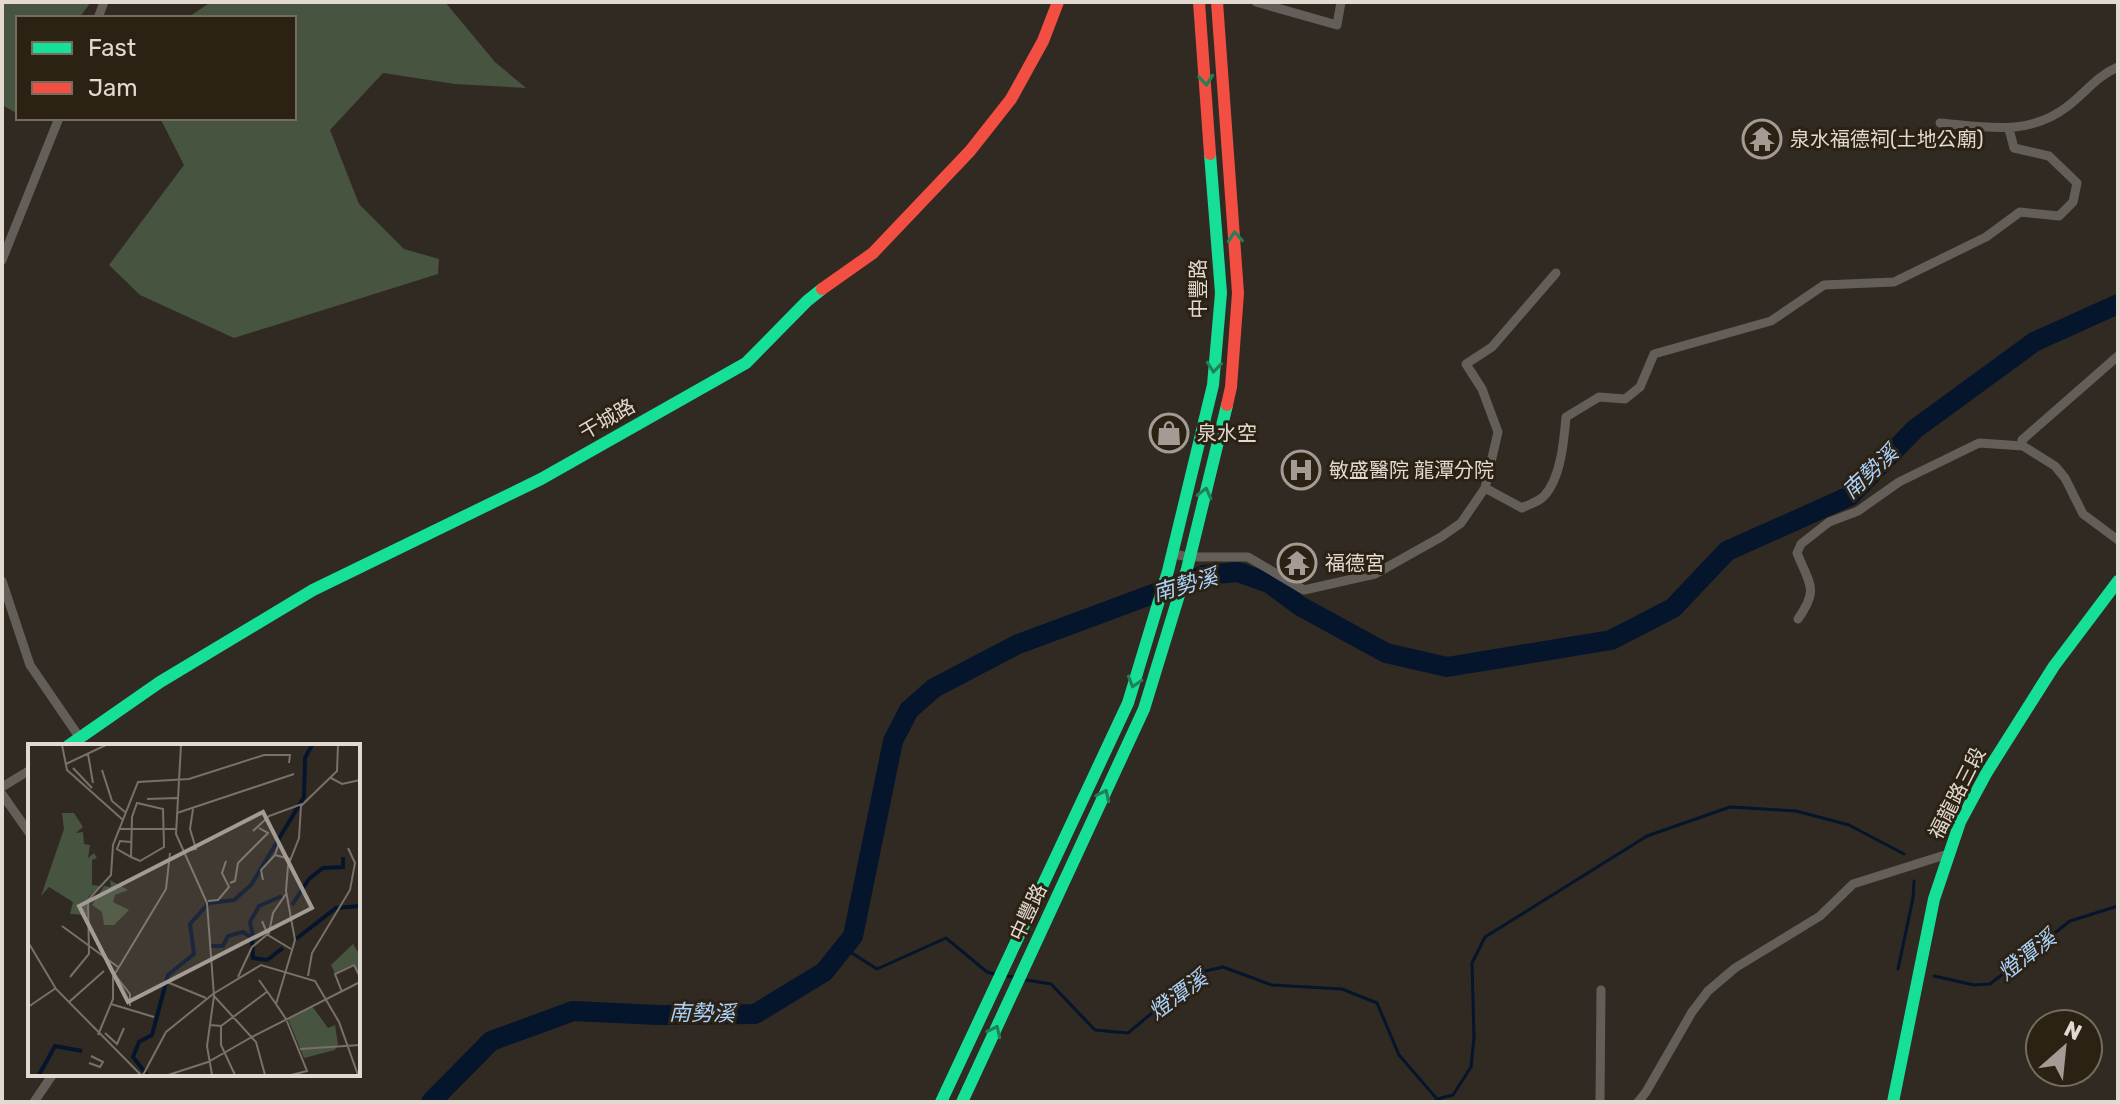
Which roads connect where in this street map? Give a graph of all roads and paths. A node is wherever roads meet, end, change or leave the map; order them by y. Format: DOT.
graph roads {
  1 [pos="1058,2"];
  2 [pos="1199,2"];
  3 [pos="1217,2"];
  4 [pos="1256,2"];
  5 [pos="1341,2"];
  6 [pos="2118,67"];
  7 [pos="58,120"];
  8 [pos="1940,123"];
  9 [pos="2009,129"];
  10 [pos="2,260"];
  11 [pos="1556,273"];
  12 [pos="2118,356"];
  13 [pos="2023,446"];
  14 [pos="1485,488"];
  15 [pos="2118,540"];
  16 [pos="1173,554"];
  17 [pos="1188,563"];
  18 [pos="2,581"];
  19 [pos="2118,581"];
  20 [pos="1798,619"];
  21 [pos="80,738"];
  22 [pos="71,744"];
  23 [pos="28,771"];
  24 [pos="2,787"];
  25 [pos="2,794"];
  26 [pos="28,831"];
  27 [pos="1948,854"];
  28 [pos="1041,888"];
  29 [pos="1058,895"];
  30 [pos="1601,990"];
  31 [pos="52,1076"];
  32 [pos="34,1102"];
  33 [pos="941,1102"];
  34 [pos="962,1102"];
  35 [pos="1600,1102"];
  36 [pos="1638,1102"];
  37 [pos="1893,1102"];
  1 -- 21 [label="main road, 干城路"];
  2 -- 16 [label="main road, 中豐路, one-way"];
  17 -- 3 [label="main road, 中豐路, one-way"];
  4 -- 5 [label="street"];
  6 -- 9 [label="street"];
  7 -- 10 [label="street"];
  8 -- 9 [label="street"];
  9 -- 14 [label="street"];
  11 -- 14 [label="street"];
  12 -- 13 [label="street"];
  13 -- 15 [label="street"];
  13 -- 20 [label="street"];
  14 -- 17 [label="street"];
  16 -- 17 [label="street"];
  16 -- 28 [label="main road, 中豐路, one-way"];
  29 -- 17 [label="main road, 中豐路, one-way"];
  18 -- 21 [label="street"];
  19 -- 27 [label="main road, 福龍路三段"];
  21 -- 22 [label="main road, 干城路"];
  23 -- 24 [label="street"];
  25 -- 26 [label="street"];
  27 -- 36 [label="street"];
  27 -- 37 [label="main road, 福龍路三段"];
  28 -- 29 [label="main road"];
  28 -- 33 [label="main road, 中豐路"];
  34 -- 29 [label="main road, 中豐路, one-way"];
  30 -- 35 [label="street"];
  31 -- 32 [label="street"];
}
